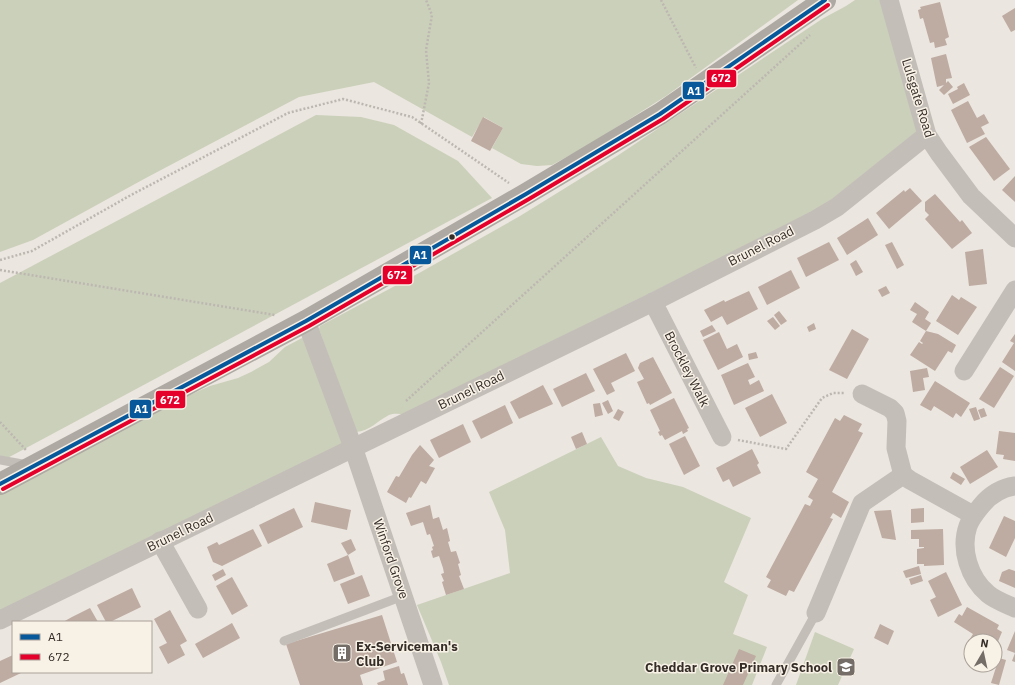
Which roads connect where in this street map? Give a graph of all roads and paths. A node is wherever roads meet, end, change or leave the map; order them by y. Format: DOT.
graph roads {
  1 [pos="426,0"];
  2 [pos="661,0"];
  3 [pos="825,0"];
  4 [pos="889,0"];
  5 [pos="811,35"];
  6 [pos="704,84"];
  7 [pos="421,124"];
  8 [pos="927,135"];
  9 [pos="526,194"];
  10 [pos="1015,238"];
  11 [pos="0,260"];
  12 [pos="0,270"];
  13 [pos="1015,290"];
  14 [pos="653,302"];
  15 [pos="300,325"];
  16 [pos="964,371"];
  17 [pos="862,394"];
  18 [pos="403,404"];
  19 [pos="0,422"];
  20 [pos="722,437"];
  21 [pos="353,447"];
  22 [pos="37,464"];
  23 [pos="903,475"];
  24 [pos="2,476"];
  25 [pos="1015,486"];
  26 [pos="973,515"];
  27 [pos="160,541"];
  28 [pos="403,596"];
  29 [pos="1015,608"];
  30 [pos="198,609"];
  31 [pos="816,613"];
  32 [pos="0,620"];
  33 [pos="284,641"];
  34 [pos="433,685"];
  35 [pos="776,685"];
  1 -- 7 [label="path"];
  2 -- 6 [label="path"];
  3 -- 6 [label="highway"];
  4 -- 8 [label="street, Lulsgate Road"];
  5 -- 18 [label="path"];
  6 -- 9 [label="highway"];
  7 -- 9 [label="path"];
  7 -- 11 [label="path"];
  8 -- 10 [label="street, Lulsgate Road"];
  8 -- 14 [label="street, Brunel Road"];
  9 -- 15 [label="highway"];
  12 -- 15 [label="path"];
  13 -- 16 [label="street"];
  14 -- 20 [label="street, Brockley Walk"];
  14 -- 21 [label="street, Brunel Road"];
  15 -- 21 [label="street, Winford Grove"];
  15 -- 22 [label="highway"];
  17 -- 20 [label="path"];
  17 -- 23 [label="street"];
  19 -- 22 [label="path"];
  21 -- 27 [label="street, Brunel Road"];
  21 -- 28 [label="street, Winford Grove"];
  22 -- 24 [label="highway"];
  23 -- 26 [label="street"];
  23 -- 31 [label="street"];
  25 -- 26 [label="street"];
  26 -- 29 [label="street"];
  27 -- 30 [label="street"];
  27 -- 32 [label="street, Brunel Road"];
  28 -- 33 [label="lane"];
  28 -- 34 [label="street, Winford Grove"];
  31 -- 35 [label="lane"];
}
